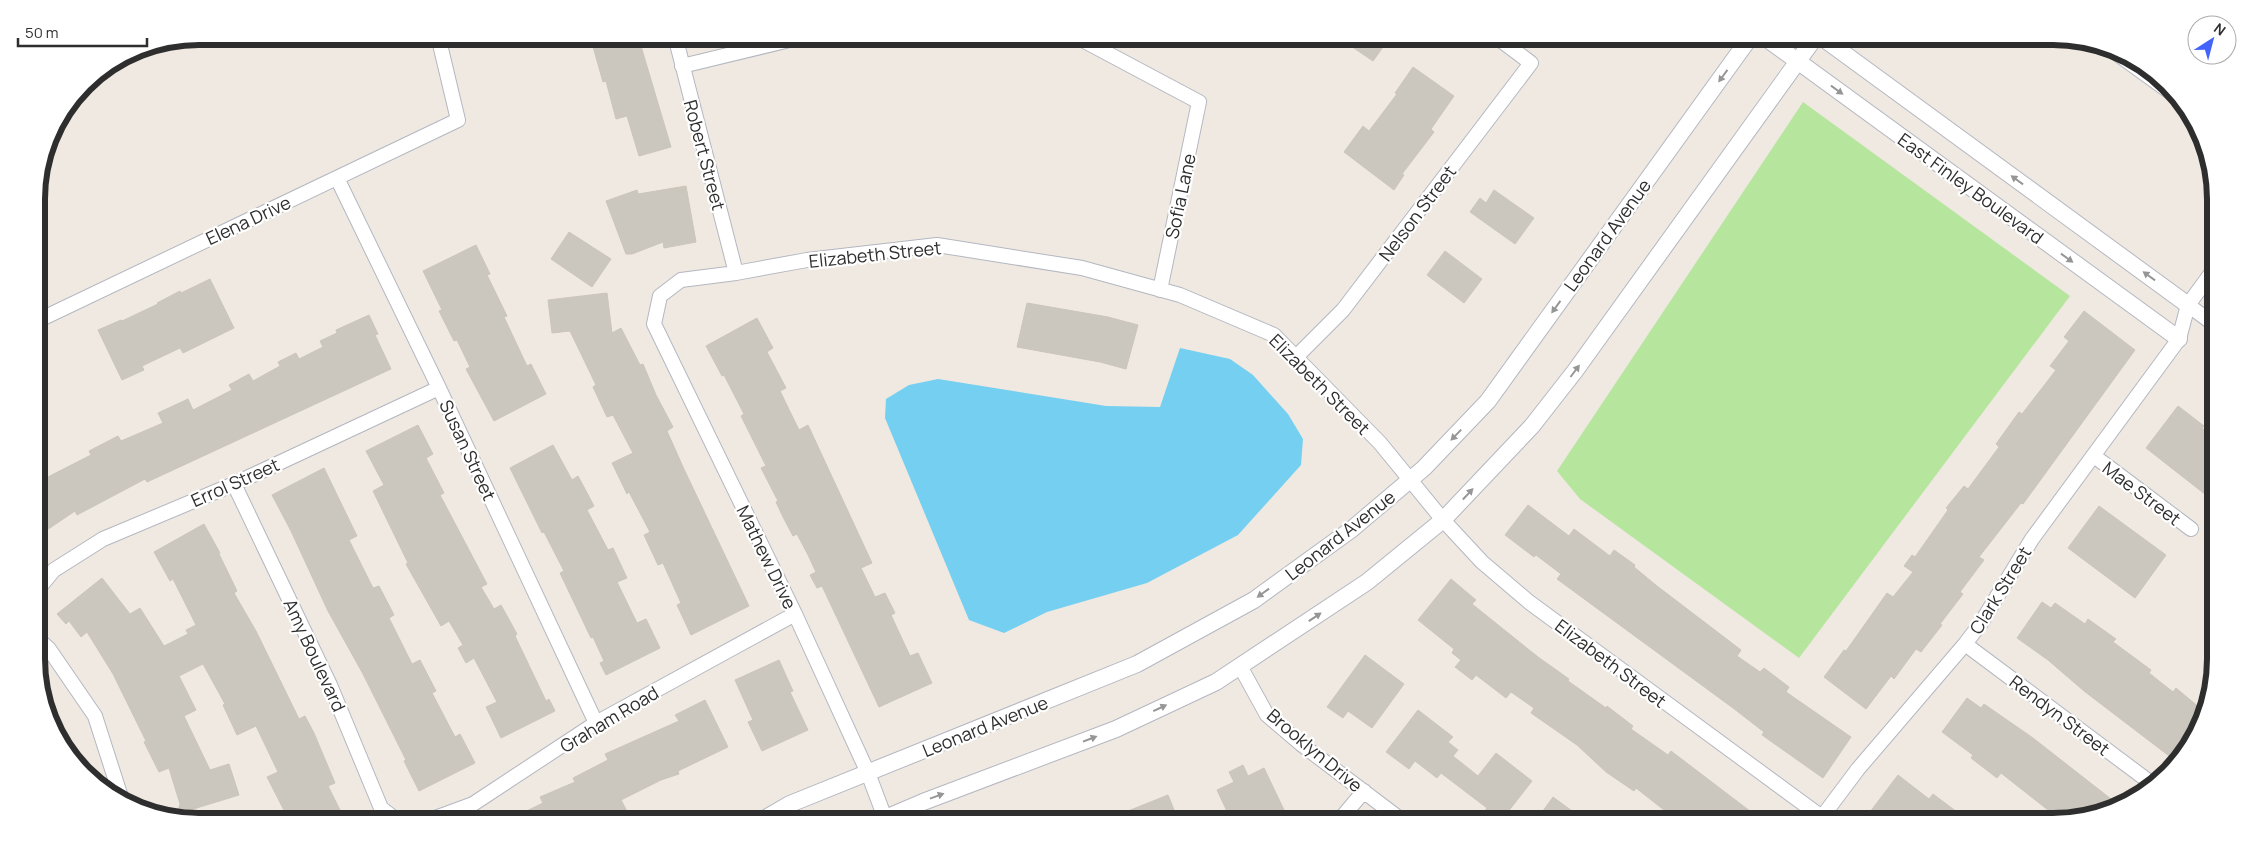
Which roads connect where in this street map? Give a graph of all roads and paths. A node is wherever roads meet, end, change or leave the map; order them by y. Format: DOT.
graph roads {
  1 [pos="440,45"];
  2 [pos="677,45"];
  3 [pos="769,45"];
  4 [pos="1091,45"];
  5 [pos="1507,45"];
  6 [pos="1745,45"];
  7 [pos="1775,45"];
  8 [pos="1810,45"];
  9 [pos="1832,45"];
  10 [pos="1798,62"];
  11 [pos="682,66"];
  12 [pos="337,178"];
  13 [pos="736,273"];
  14 [pos="2207,279"];
  15 [pos="1160,290"];
  16 [pos="660,296"];
  17 [pos="2188,305"];
  18 [pos="45,317"];
  19 [pos="2207,318"];
  20 [pos="2179,340"];
  21 [pos="1296,357"];
  22 [pos="439,388"];
  23 [pos="2094,456"];
  24 [pos="1409,481"];
  25 [pos="234,484"];
  26 [pos="1443,520"];
  27 [pos="2191,529"];
  28 [pos="45,581"];
  29 [pos="794,614"];
  30 [pos="1965,644"];
  31 [pos="45,645"];
  32 [pos="1240,666"];
  33 [pos="596,723"];
  34 [pos="868,773"];
  35 [pos="2148,781"];
  36 [pos="119,790"];
  37 [pos="1364,791"];
  38 [pos="387,813"];
  39 [pos="448,813"];
  40 [pos="774,813"];
  41 [pos="878,813"];
  42 [pos="898,813"];
  43 [pos="1346,813"];
  44 [pos="1392,813"];
  45 [pos="1814,813"];
  46 [pos="1829,813"];
  1 -- 12 [label="street, Elena Drive"];
  2 -- 11 [label="street, Robert Street"];
  3 -- 11 [label="street"];
  4 -- 15 [label="street, Sofia Lane"];
  5 -- 21 [label="street, Nelson Street"];
  6 -- 24 [label="street, Leonard Avenue, one-way"];
  7 -- 10 [label="street, East Finley Boulevard"];
  8 -- 10 [label="street"];
  17 -- 9 [label="street, East Finley Boulevard, one-way"];
  10 -- 20 [label="street, East Finley Boulevard, one-way"];
  26 -- 10 [label="street, one-way"];
  11 -- 13 [label="street, Robert Street"];
  12 -- 18 [label="street, Elena Drive"];
  12 -- 22 [label="street, Susan Street"];
  13 -- 15 [label="street, Elizabeth Street"];
  13 -- 16 [label="street, Elizabeth Street"];
  14 -- 17 [label="street"];
  15 -- 21 [label="street, Elizabeth Street"];
  16 -- 29 [label="street, Mathew Drive"];
  17 -- 19 [label="street"];
  17 -- 20 [label="street"];
  20 -- 23 [label="street, Clark Street"];
  21 -- 24 [label="street, Elizabeth Street"];
  22 -- 25 [label="street, Errol Street"];
  22 -- 33 [label="street, Susan Street"];
  23 -- 27 [label="street, Mae Street"];
  23 -- 30 [label="street, Clark Street"];
  24 -- 26 [label="street, Elizabeth Street"];
  24 -- 34 [label="street, Leonard Avenue, one-way"];
  25 -- 28 [label="street, Errol Street"];
  25 -- 38 [label="street, Amy Boulevard"];
  32 -- 26 [label="street, one-way"];
  26 -- 45 [label="street, Elizabeth Street"];
  29 -- 33 [label="street, Graham Road"];
  29 -- 34 [label="street, Mathew Drive"];
  30 -- 35 [label="street, Rendyn Street"];
  30 -- 46 [label="street, Clark Street"];
  31 -- 36 [label="street"];
  32 -- 37 [label="street, Brooklyn Drive"];
  42 -- 32 [label="street, one-way"];
  33 -- 39 [label="street, Graham Road"];
  34 -- 40 [label="street, Leonard Avenue"];
  34 -- 41 [label="street, Mathew Drive"];
  37 -- 43 [label="street"];
  37 -- 44 [label="street, Brooklyn Drive"];
}
